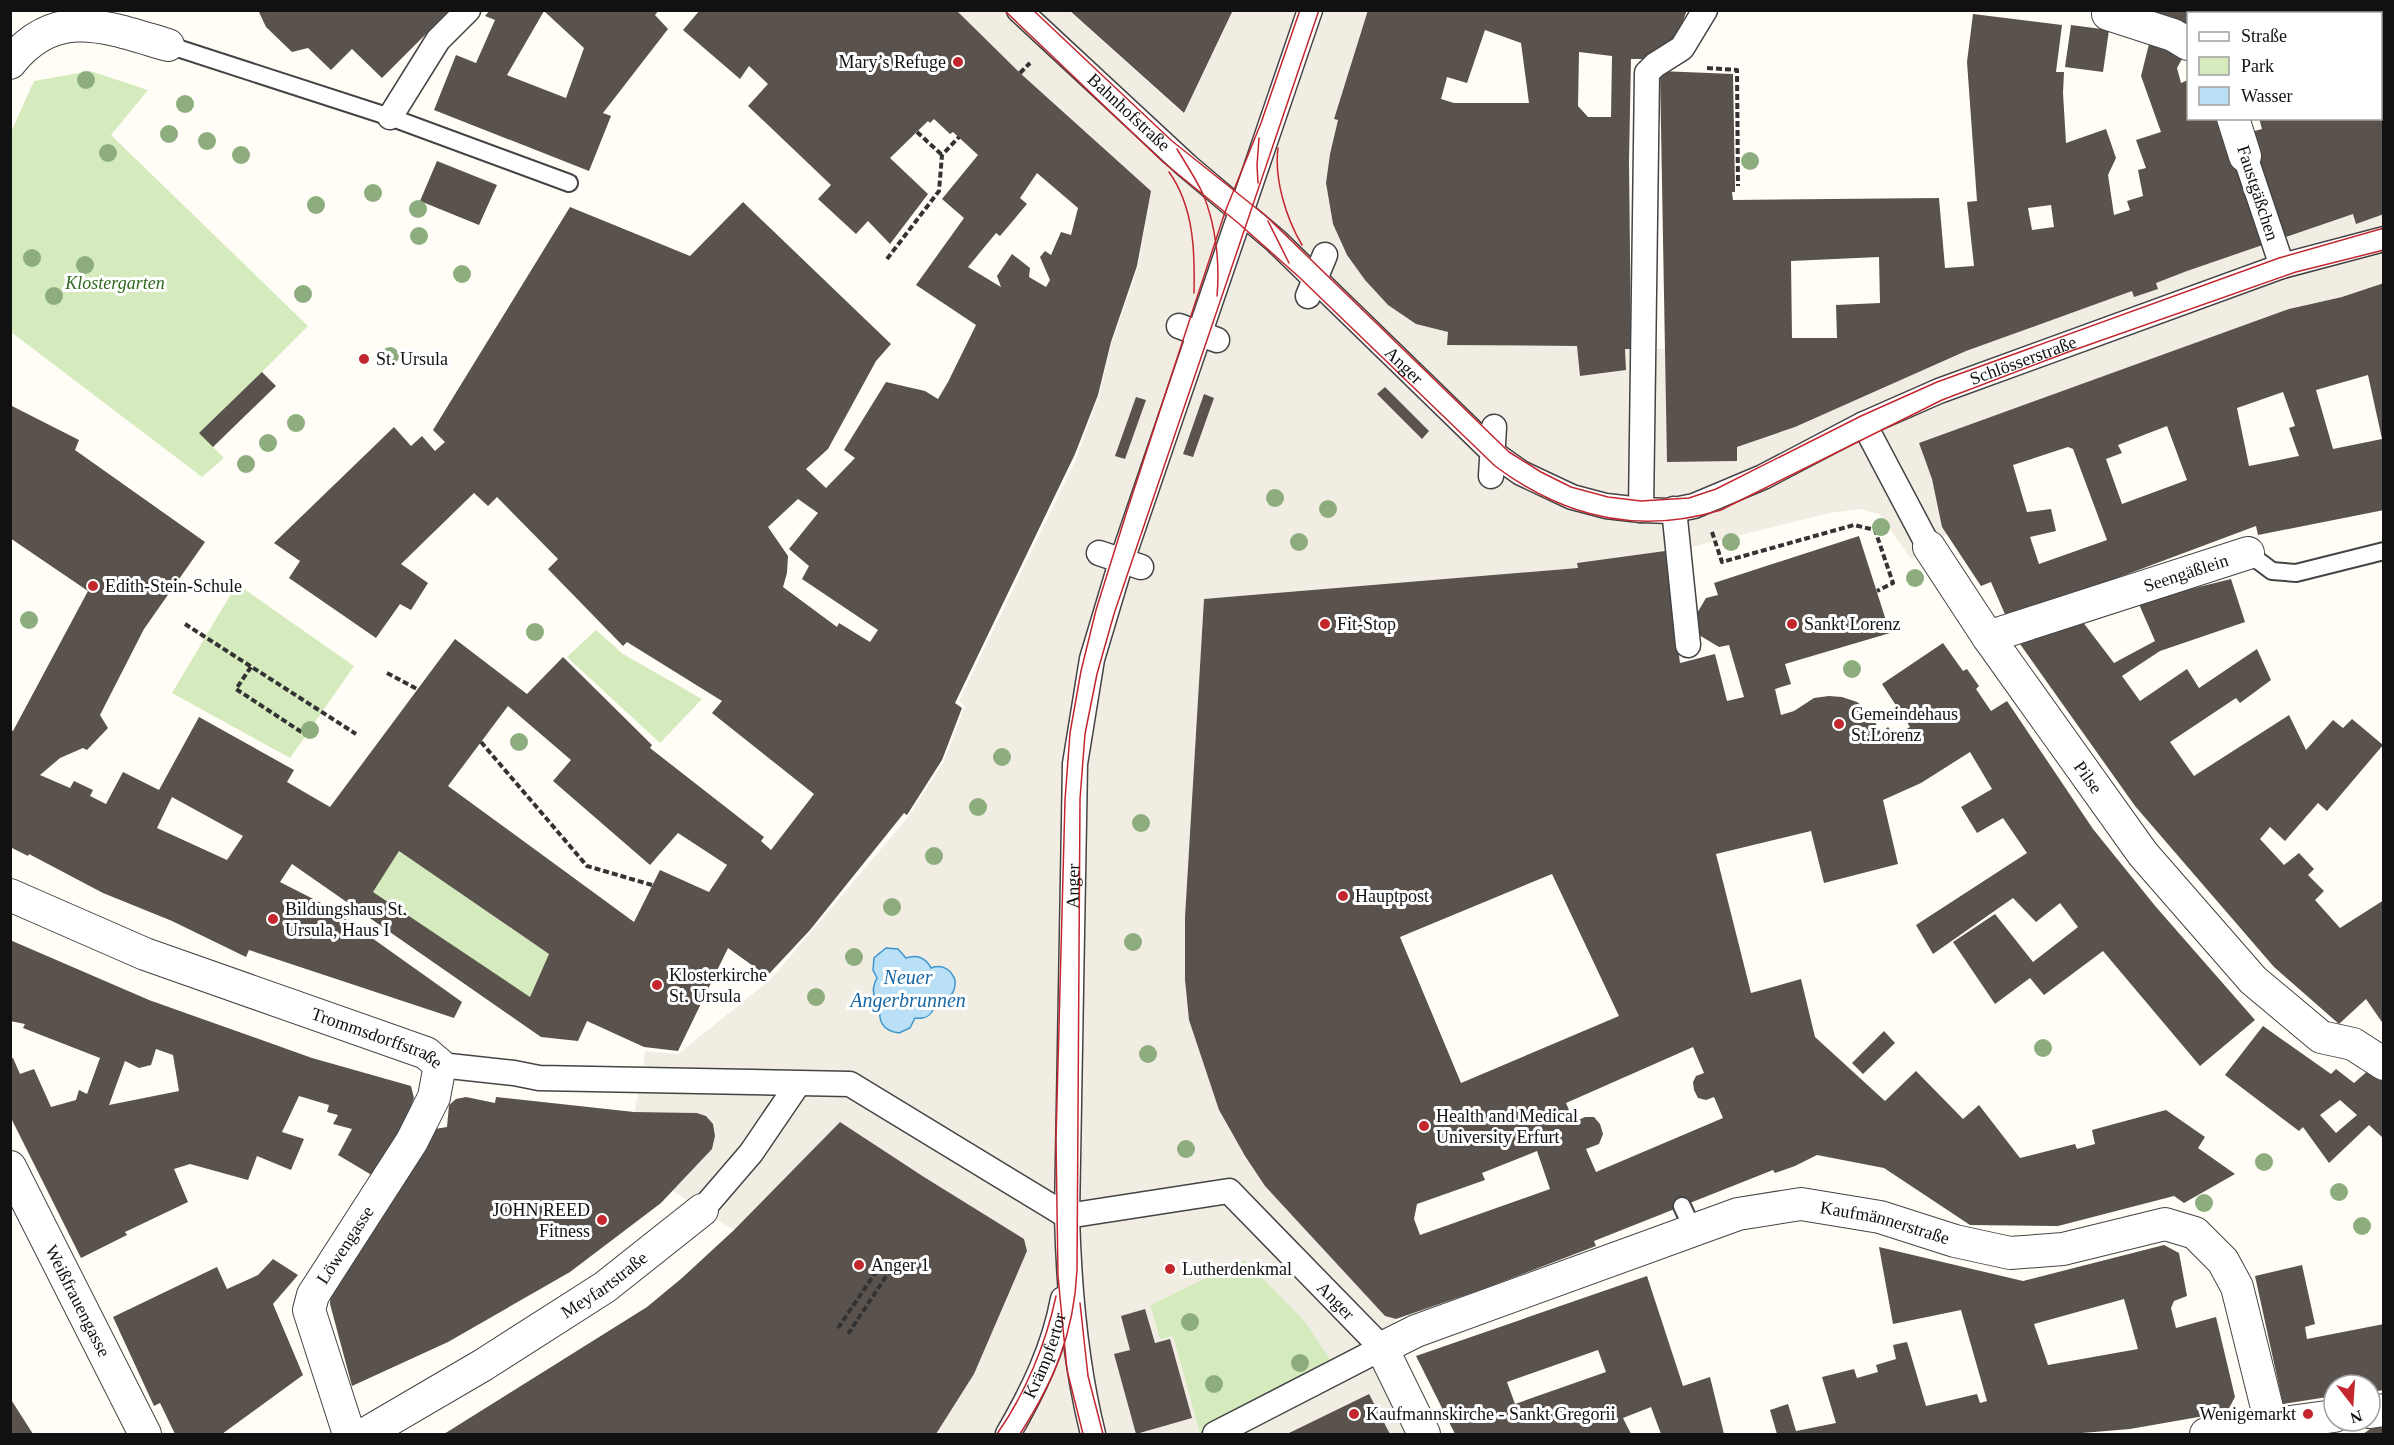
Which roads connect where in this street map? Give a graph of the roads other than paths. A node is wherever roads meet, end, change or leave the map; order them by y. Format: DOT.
graph roads {
  1 [pos="468,10"];
  2 [pos="1310,10"];
  3 [pos="1705,10"];
  4 [pos="1020,11"];
  5 [pos="2101,12"];
  6 [pos="35,23"];
  7 [pos="2187,43"];
  8 [pos="168,45"];
  9 [pos="10,63"];
  10 [pos="390,117"];
  11 [pos="2235,120"];
  12 [pos="2245,156"];
  13 [pos="569,183"];
  14 [pos="1240,210"];
  15 [pos="2384,239"];
  16 [pos="1325,255"];
  17 [pos="2282,266"];
  18 [pos="1312,287"];
  19 [pos="1864,424"];
  20 [pos="1494,427"];
  21 [pos="1492,451"];
  22 [pos="1491,476"];
  23 [pos="1674,509"];
  24 [pos="1641,510"];
  25 [pos="1929,547"];
  26 [pos="2384,551"];
  27 [pos="2248,553"];
  28 [pos="1988,637"];
  29 [pos="1688,645"];
  30 [pos="10,895"];
  31 [pos="2384,1064"];
  32 [pos="440,1065"];
  33 [pos="798,1084"];
  34 [pos="10,1167"];
  35 [pos="702,1210"];
  36 [pos="1067,1216"];
  37 [pos="1068,1273"];
  38 [pos="1382,1348"];
  39 [pos="2322,1418"];
  40 [pos="2271,1424"];
  41 [pos="145,1434"];
  42 [pos="349,1434"];
  43 [pos="365,1434"];
  44 [pos="1008,1434"];
  45 [pos="1093,1434"];
  46 [pos="1215,1434"];
  47 [pos="1424,1434"];
  48 [pos="2206,1434"];
  1 -- 10 [label="street"];
  2 -- 14 [label="street, Anger"];
  3 -- 24 [label="street"];
  4 -- 14 [label="street, Bahnhofstraße"];
  5 -- 7 [label="street"];
  6 -- 8 [label="street"];
  6 -- 9 [label="street"];
  8 -- 10 [label="lane"];
  10 -- 13 [label="lane"];
  11 -- 12 [label="street, Faustgäßchen"];
  12 -- 17 [label="street, Faustgäßchen"];
  14 -- 18 [label="street, Anger"];
  14 -- 36 [label="street, Anger"];
  15 -- 17 [label="street, Schlösserstraße"];
  16 -- 18 [label="street"];
  17 -- 19 [label="street, Schlösserstraße"];
  18 -- 21 [label="street, Anger"];
  19 -- 23 [label="street, Schlösserstraße"];
  19 -- 25 [label="street, Pilse"];
  20 -- 21 [label="street"];
  21 -- 22 [label="street"];
  21 -- 24 [label="street, Anger"];
  23 -- 24 [label="street, Schlösserstraße"];
  23 -- 29 [label="street"];
  25 -- 28 [label="street, Pilse"];
  26 -- 27 [label="lane, Seengäßlein"];
  27 -- 28 [label="street, Seengäßlein"];
  28 -- 31 [label="street, Pilse"];
  30 -- 32 [label="street, Trommsdorffstraße"];
  32 -- 33 [label="street, Trommsdorffstraße"];
  32 -- 42 [label="street, Löwengasse"];
  33 -- 35 [label="street, Meyfartstraße"];
  33 -- 36 [label="street"];
  34 -- 41 [label="street, Weißfrauengasse"];
  35 -- 43 [label="street, Meyfartstraße"];
  36 -- 37 [label="street, Anger"];
  36 -- 38 [label="street, Anger"];
  37 -- 44 [label="street, Krämpfertor"];
  37 -- 45 [label="street, Anger"];
  38 -- 40 [label="street, Kaufmännerstraße"];
  38 -- 46 [label="street"];
  38 -- 47 [label="street, Anger"];
  39 -- 40 [label="street"];
  40 -- 48 [label="street"];
}
